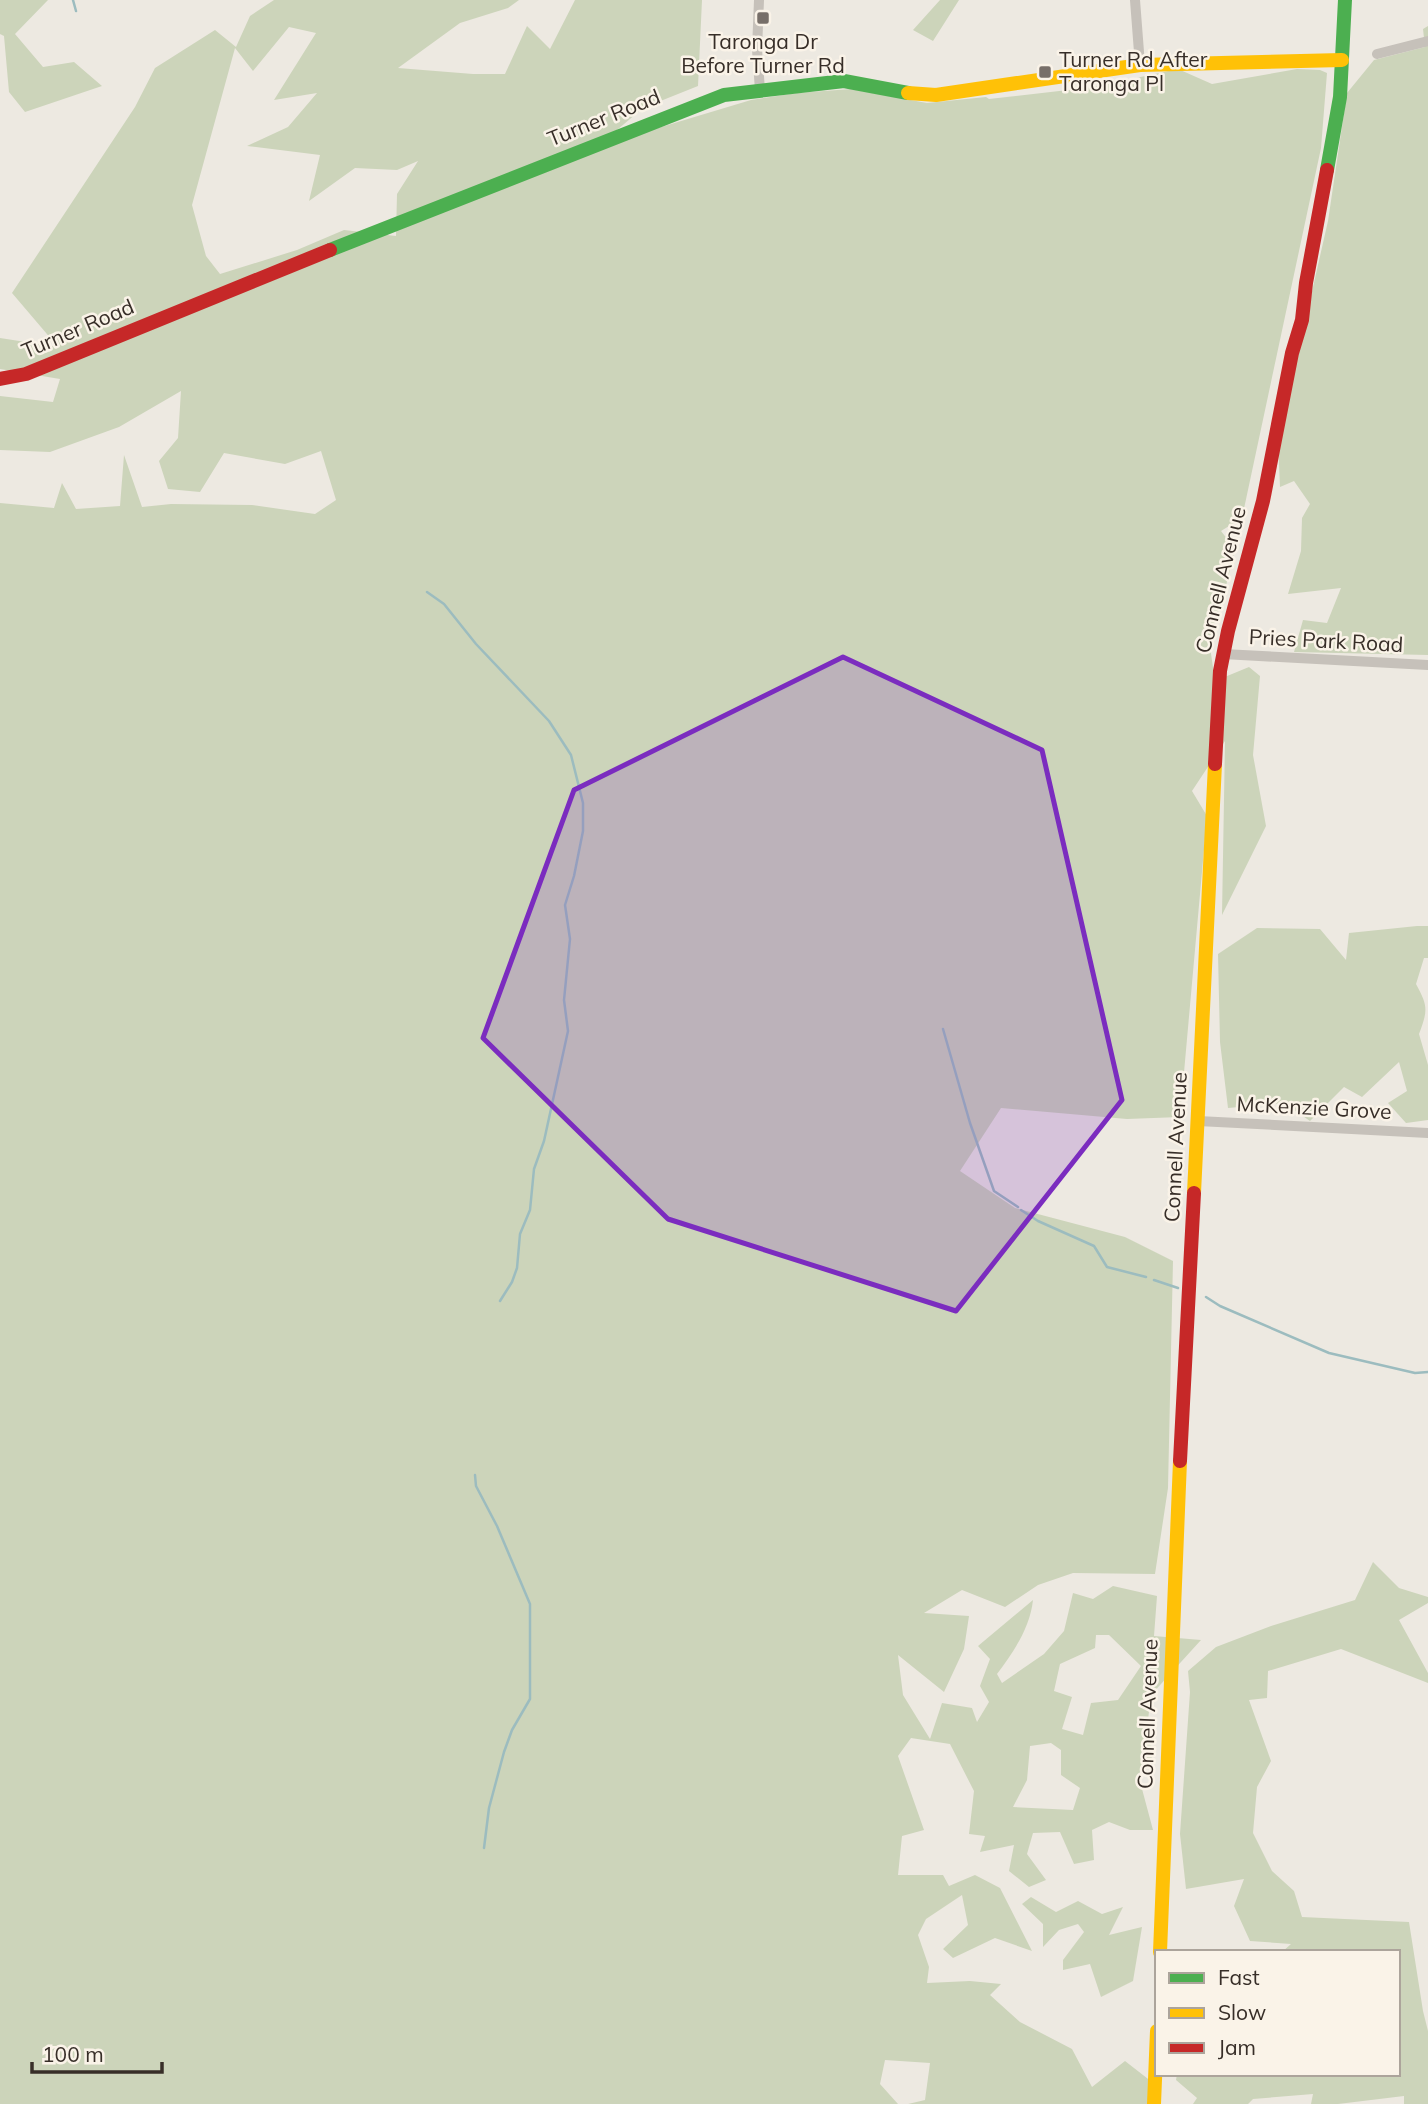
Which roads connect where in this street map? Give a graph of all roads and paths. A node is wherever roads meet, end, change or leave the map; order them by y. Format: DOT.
graph roads {
  1 [pos="759,0"];
  2 [pos="1135,0"];
  3 [pos="1345,0"];
  4 [pos="1428,41"];
  5 [pos="1377,54"];
  6 [pos="1342,60"];
  7 [pos="1140,65"];
  8 [pos="760,90"];
  9 [pos="0,379"];
  10 [pos="1223,654"];
  11 [pos="1428,665"];
  12 [pos="1198,1121"];
  13 [pos="1428,1133"];
  14 [pos="1160,1950"];
  15 [pos="1155,2076"];
  16 [pos="1154,2104"];
  1 -- 8 [label="street"];
  2 -- 7 [label="street"];
  3 -- 6 [label="street, Connell Avenue"];
  4 -- 5 [label="street"];
  6 -- 7 [label="street, Turner Road"];
  6 -- 10 [label="street, Connell Avenue"];
  7 -- 8 [label="street, Turner Road"];
  8 -- 9 [label="street, Turner Road"];
  10 -- 11 [label="street, Pries Park Road"];
  10 -- 12 [label="street, Connell Avenue"];
  12 -- 13 [label="street, McKenzie Grove"];
  12 -- 14 [label="street, Connell Avenue"];
  15 -- 16 [label="street"];
}
